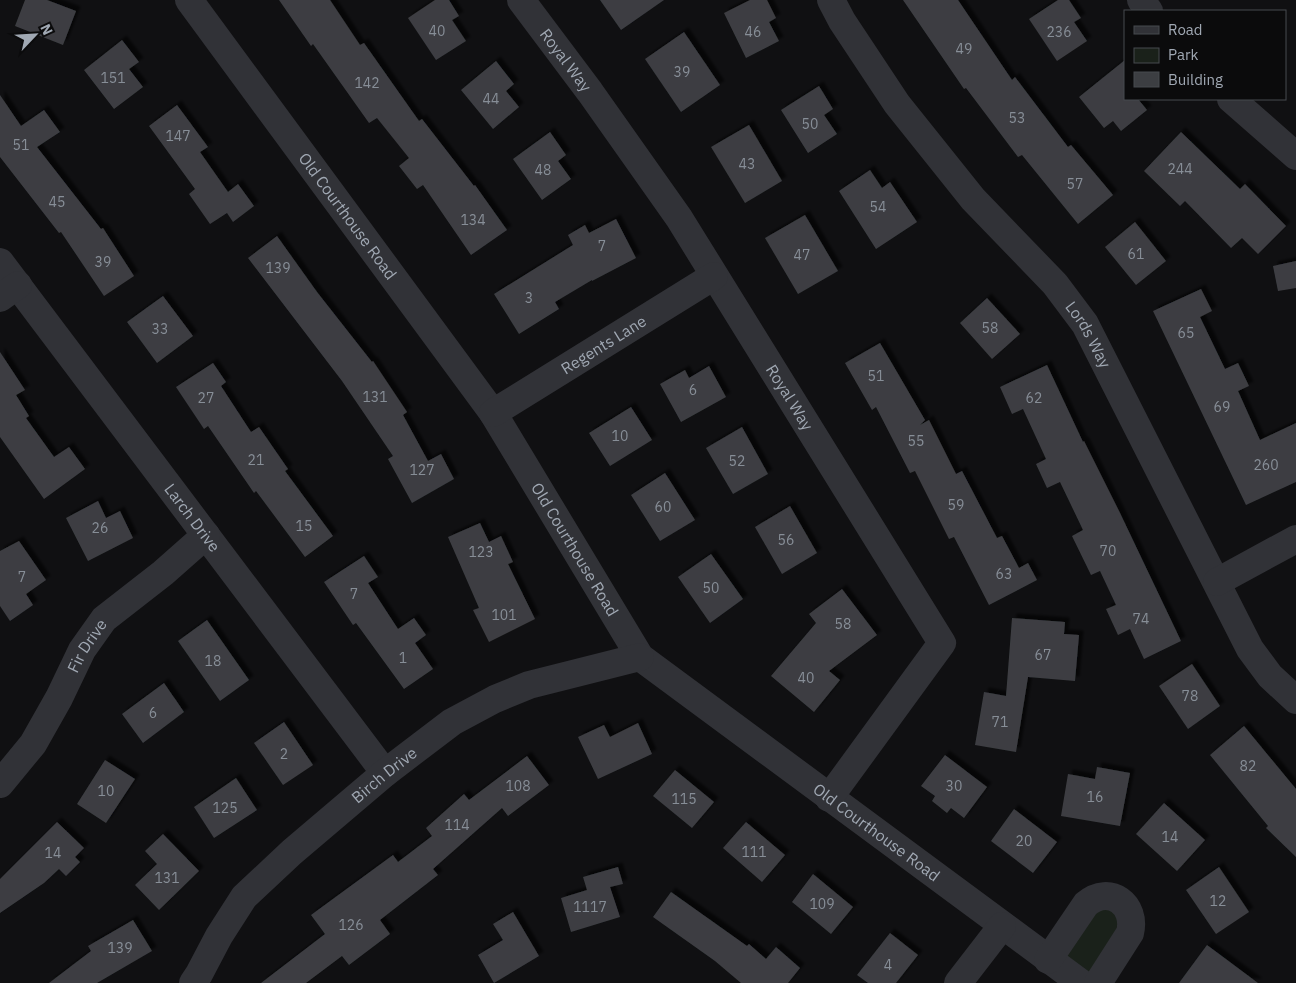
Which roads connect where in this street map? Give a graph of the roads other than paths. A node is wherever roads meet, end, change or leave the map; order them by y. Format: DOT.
graph roads {
  1 [pos="189,0"];
  2 [pos="521,0"];
  3 [pos="831,0"];
  4 [pos="1232,100"];
  5 [pos="1296,156"];
  6 [pos="0,262"];
  7 [pos="714,276"];
  8 [pos="9,291"];
  9 [pos="493,413"];
  10 [pos="206,535"];
  11 [pos="1296,539"];
  12 [pos="1217,582"];
  13 [pos="640,657"];
  14 [pos="1296,700"];
  15 [pos="385,773"];
  16 [pos="0,784"];
  17 [pos="829,798"];
  18 [pos="1002,926"];
  19 [pos="1048,960"];
  20 [pos="193,983"];
  21 [pos="958,983"];
  22 [pos="1081,983"];
  23 [pos="1098,983"];
  1 -- 9 [label="street, Old Courthouse Road"];
  2 -- 7 [label="street, Royal Way"];
  3 -- 12 [label="street, Lords Way"];
  4 -- 5 [label="street"];
  6 -- 8 [label="street, Larch Drive"];
  7 -- 9 [label="street, Regents Lane"];
  7 -- 17 [label="street, Royal Way"];
  8 -- 10 [label="street, Larch Drive"];
  9 -- 13 [label="street, Old Courthouse Road"];
  10 -- 15 [label="street, Larch Drive"];
  10 -- 16 [label="street, Fir Drive"];
  11 -- 12 [label="street"];
  12 -- 14 [label="street, Lords Way"];
  13 -- 15 [label="street, Birch Drive"];
  13 -- 17 [label="street, Old Courthouse Road"];
  15 -- 20 [label="street, Birch Drive"];
  17 -- 18 [label="street, Old Courthouse Road"];
  18 -- 19 [label="street, Old Courthouse Road"];
  18 -- 21 [label="street"];
  19 -- 22 [label="street, Old Courthouse Road"];
  19 -- 23 [label="street"];
}
